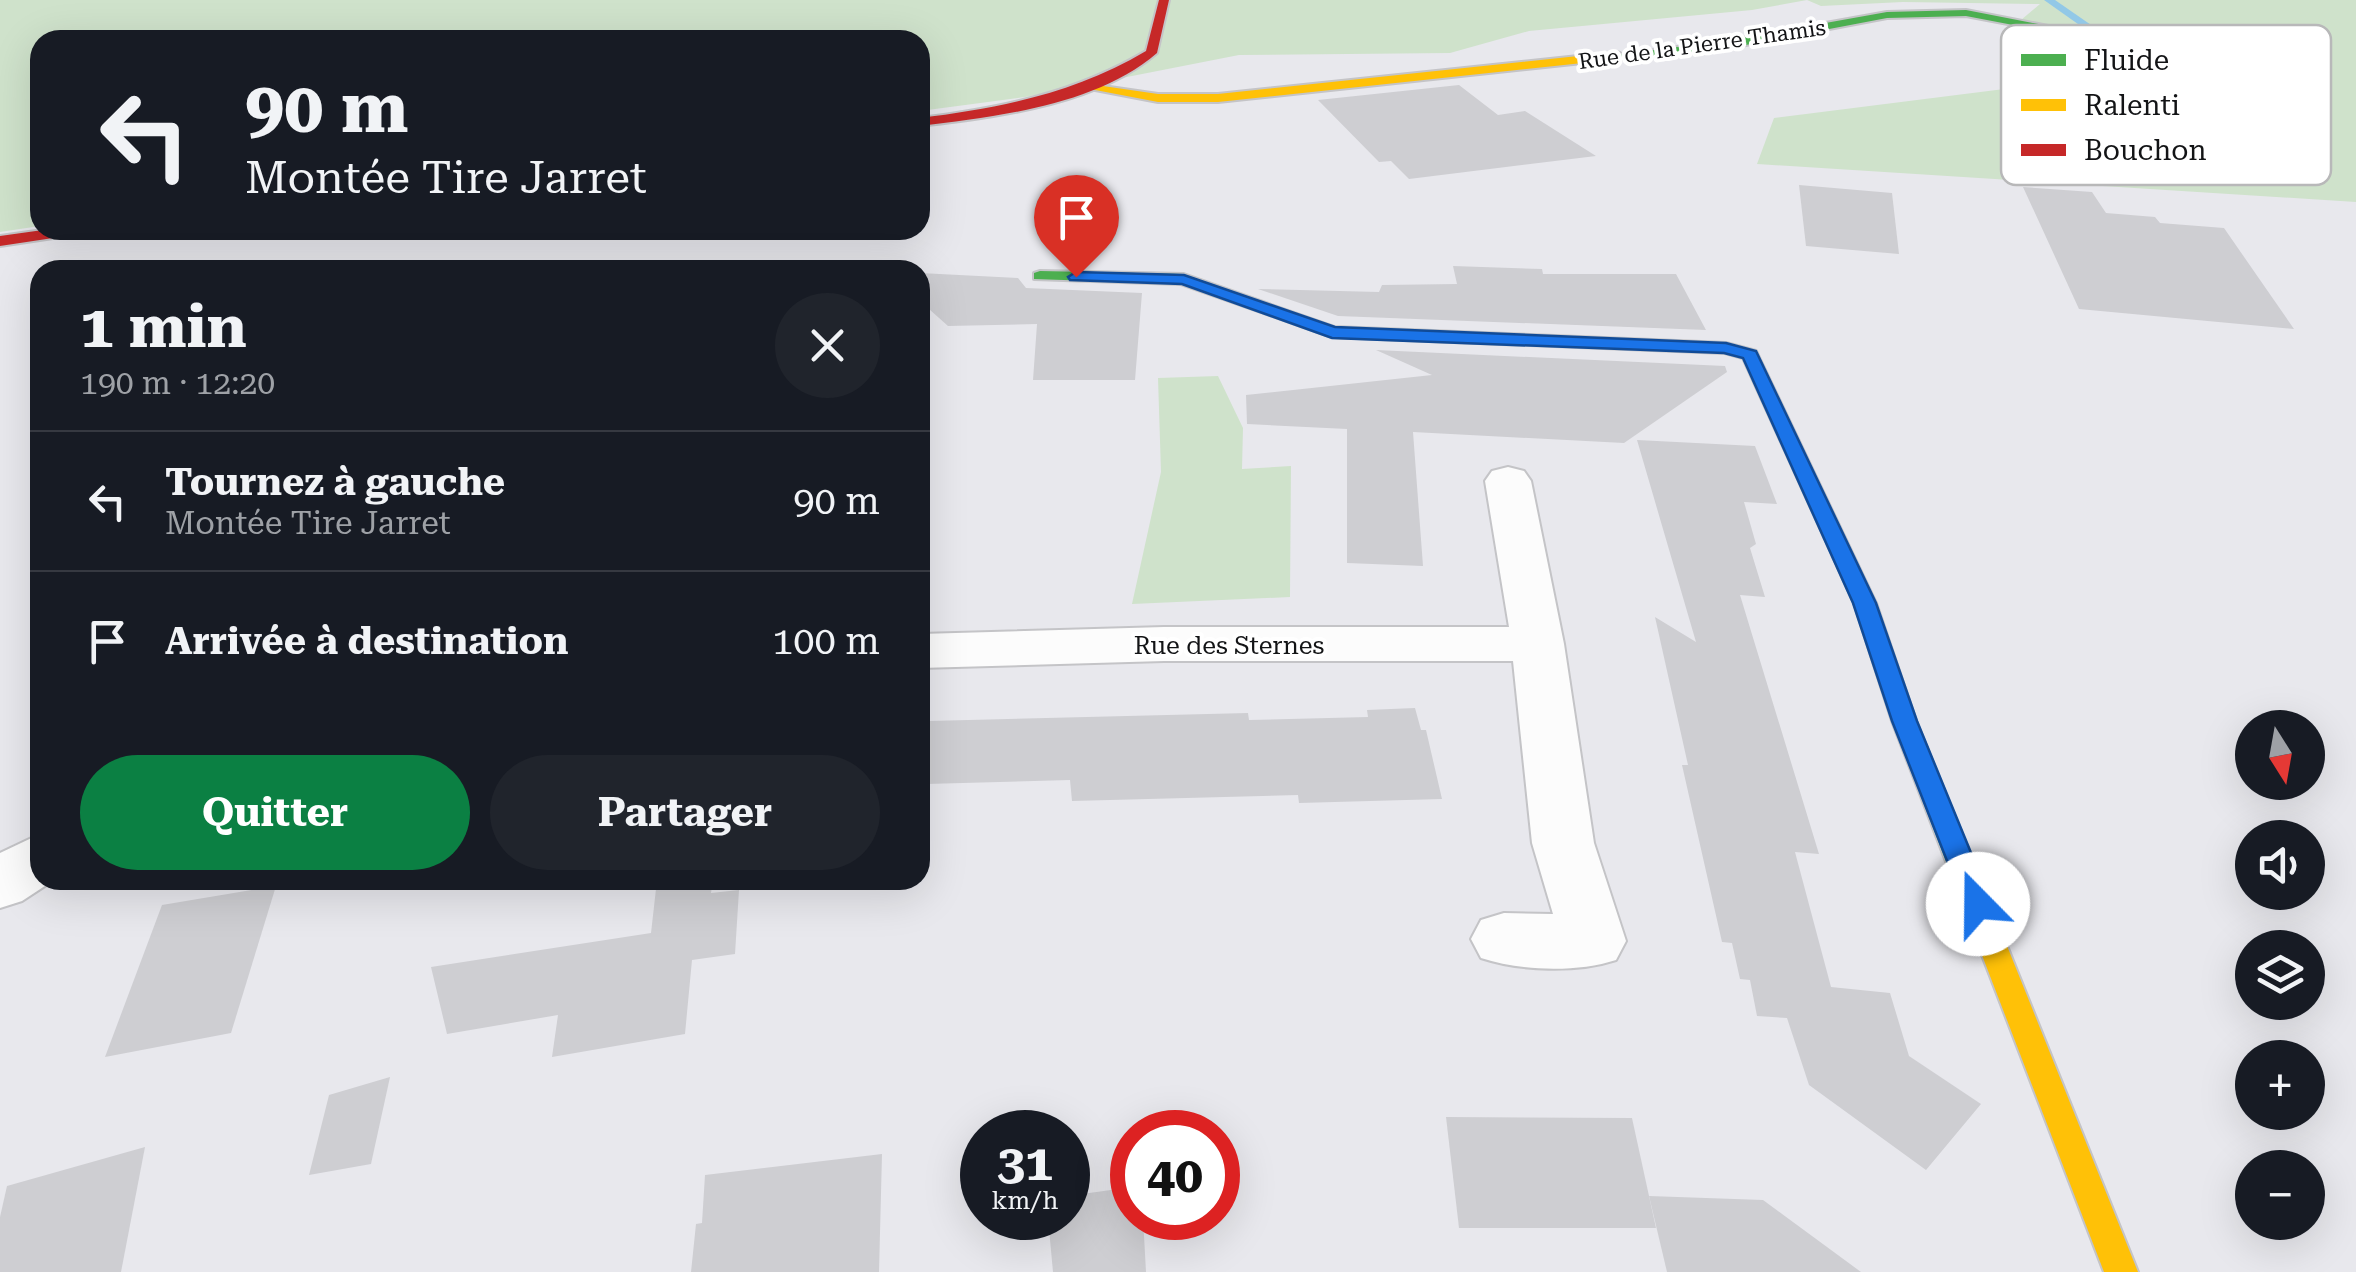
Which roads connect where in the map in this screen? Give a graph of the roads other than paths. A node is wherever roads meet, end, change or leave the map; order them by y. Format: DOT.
graph roads {
  1 [pos="1164,0"];
  2 [pos="2030,25"];
  3 [pos="1096,88"];
  4 [pos="930,121"];
  5 [pos="30,236"];
  6 [pos="0,240"];
  7 [pos="1040,276"];
  8 [pos="1508,481"];
  9 [pos="1538,644"];
  10 [pos="930,651"];
  11 [pos="30,864"];
  12 [pos="0,884"];
  13 [pos="1504,940"];
  14 [pos="2121,1272"];
  1 -- 3 [label="street"];
  2 -- 3 [label="street, Rue de la Pierre Thamis"];
  3 -- 4 [label="street"];
  5 -- 6 [label="street"];
  7 -- 14 [label="street"];
  8 -- 9 [label="street"];
  9 -- 10 [label="street, Rue des Sternes"];
  9 -- 13 [label="street"];
  11 -- 12 [label="street"];
}
